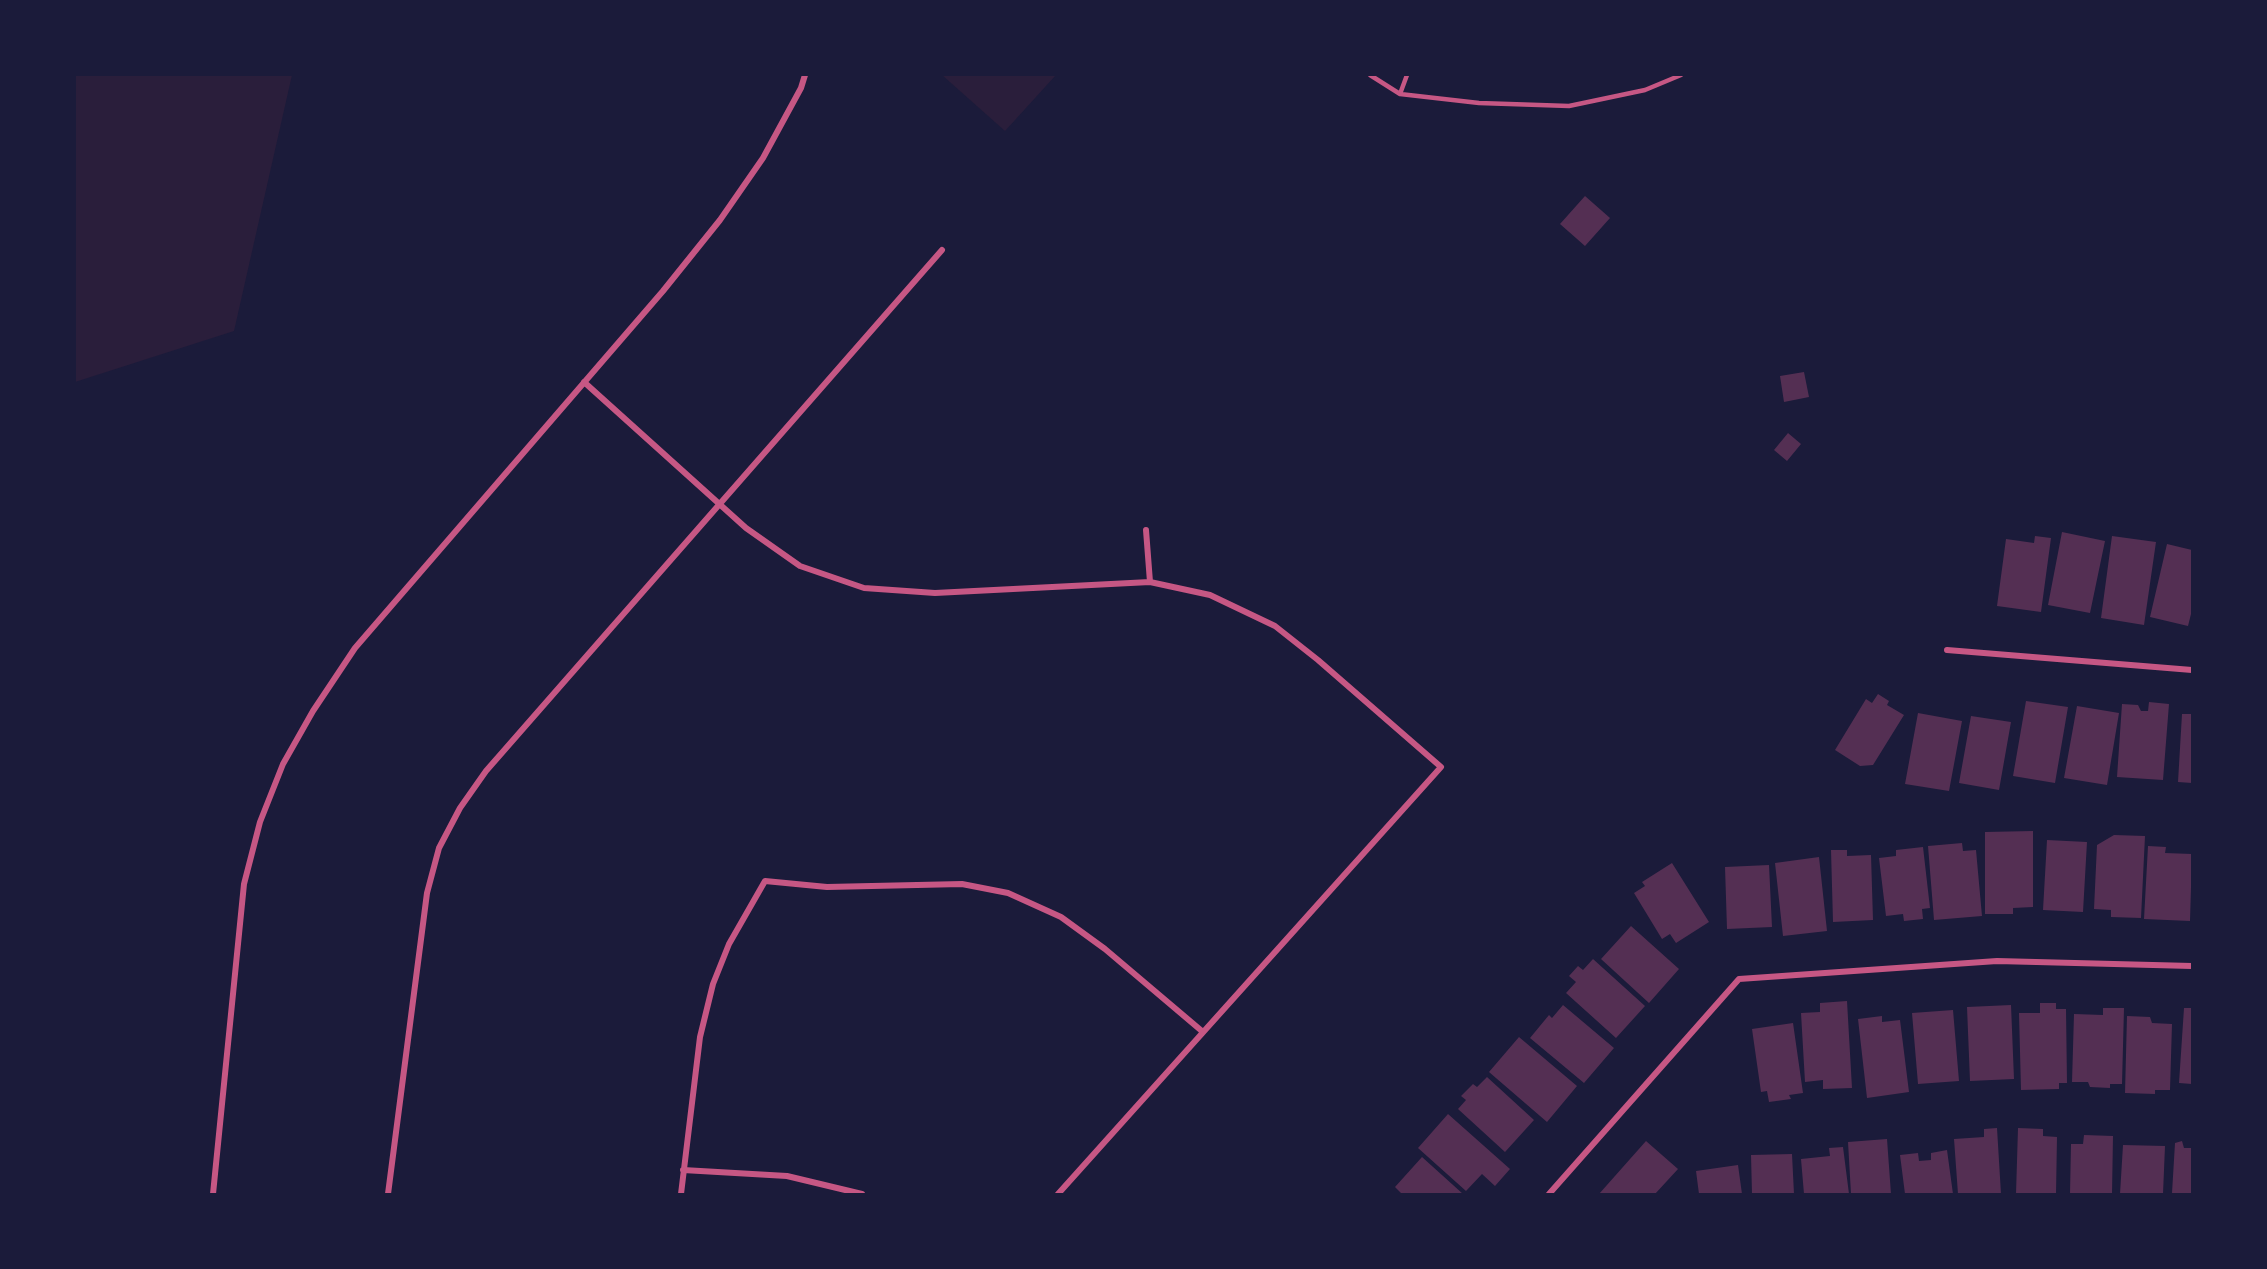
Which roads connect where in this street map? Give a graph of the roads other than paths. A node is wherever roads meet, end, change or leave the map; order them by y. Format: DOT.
graph roads {
  1 [pos="805,75"];
  2 [pos="1370,75"];
  3 [pos="1407,75"];
  4 [pos="1681,75"];
  5 [pos="1400,94"];
  6 [pos="942,250"];
  7 [pos="584,382"];
  8 [pos="719,504"];
  9 [pos="1146,530"];
  10 [pos="1150,582"];
  11 [pos="1947,650"];
  12 [pos="2192,670"];
  13 [pos="2192,966"];
  14 [pos="1203,1032"];
  15 [pos="683,1170"];
  16 [pos="213,1194"];
  17 [pos="388,1194"];
  18 [pos="681,1194"];
  19 [pos="862,1194"];
  20 [pos="1058,1194"];
  21 [pos="1549,1194"];
  1 -- 7 [label="street"];
  2 -- 5 [label="lane"];
  3 -- 5 [label="lane"];
  4 -- 5 [label="lane"];
  6 -- 8 [label="street"];
  7 -- 8 [label="street"];
  7 -- 16 [label="street"];
  8 -- 10 [label="street"];
  8 -- 17 [label="street"];
  9 -- 10 [label="street"];
  10 -- 14 [label="street"];
  11 -- 12 [label="street"];
  13 -- 21 [label="street"];
  14 -- 15 [label="street"];
  14 -- 20 [label="street"];
  15 -- 18 [label="street"];
  15 -- 19 [label="street"];
}
